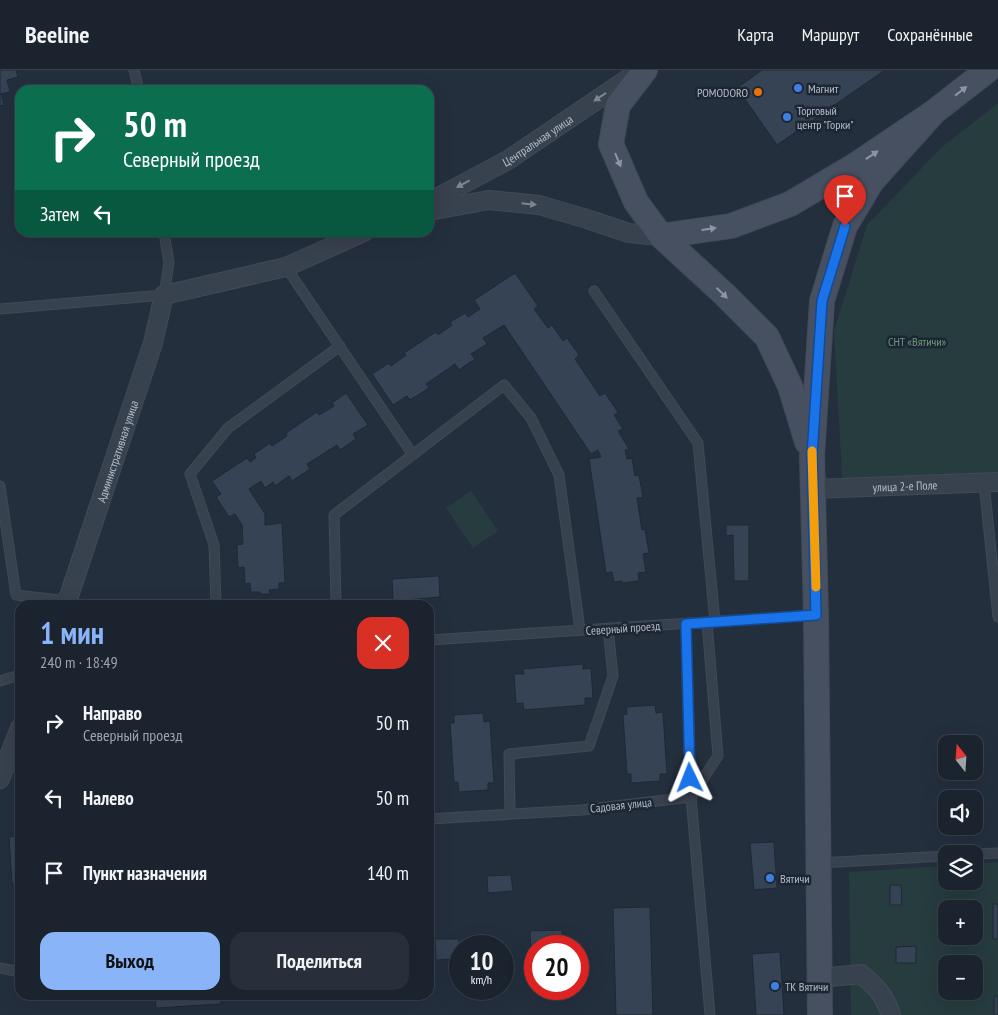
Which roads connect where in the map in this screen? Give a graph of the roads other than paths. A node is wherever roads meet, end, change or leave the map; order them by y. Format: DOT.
graph roads {
  1 [pos="134,70"];
  2 [pos="640,70"];
  3 [pos="645,70"];
  4 [pos="988,70"];
  5 [pos="138,85"];
  6 [pos="934,112"];
  7 [pos="434,199"];
  8 [pos="434,210"];
  9 [pos="661,236"];
  10 [pos="165,237"];
  11 [pos="353,237"];
  12 [pos="286,267"];
  13 [pos="594,292"];
  14 [pos="164,295"];
  15 [pos="0,309"];
  16 [pos="340,346"];
  17 [pos="413,455"];
  18 [pos="812,456"];
  19 [pos="991,483"];
  20 [pos="0,486"];
  21 [pos="813,490"];
  22 [pos="45,600"];
  23 [pos="68,600"];
  24 [pos="216,600"];
  25 [pos="336,600"];
  26 [pos="816,615"];
  27 [pos="998,617"];
  28 [pos="711,622"];
  29 [pos="686,624"];
  30 [pos="608,628"];
  31 [pos="580,630"];
  32 [pos="434,640"];
  33 [pos="15,676"];
  34 [pos="0,681"];
  35 [pos="15,741"];
  36 [pos="0,780"];
  37 [pos="691,797"];
  38 [pos="510,814"];
  39 [pos="434,819"];
  40 [pos="998,852"];
  41 [pos="983,853"];
  42 [pos="938,856"];
  43 [pos="818,864"];
  44 [pos="0,968"];
  45 [pos="15,971"];
  46 [pos="820,978"];
  47 [pos="710,1015"];
  48 [pos="820,1015"];
  49 [pos="891,1015"];
  1 -- 5 [label="lane"];
  2 -- 7 [label="street, Центральная улица, one-way"];
  3 -- 9 [label="main road, one-way"];
  6 -- 4 [label="main road, one-way"];
  9 -- 6 [label="main road, one-way"];
  6 -- 18 [label="main road"];
  8 -- 9 [label="street, one-way"];
  9 -- 18 [label="main road, one-way"];
  10 -- 14 [label="lane"];
  11 -- 12 [label="street"];
  12 -- 14 [label="street"];
  12 -- 16 [label="lane"];
  13 -- 28 [label="lane"];
  14 -- 15 [label="lane"];
  14 -- 23 [label="street, Административная улица"];
  16 -- 17 [label="lane"];
  16 -- 24 [label="lane"];
  17 -- 25 [label="lane"];
  17 -- 31 [label="lane"];
  18 -- 21 [label="main road"];
  19 -- 21 [label="street, улица 2-е Поле"];
  19 -- 27 [label="lane"];
  20 -- 22 [label="lane"];
  21 -- 26 [label="main road"];
  26 -- 28 [label="lane, Северный проезд"];
  26 -- 43 [label="main road"];
  28 -- 29 [label="lane, Северный проезд"];
  28 -- 37 [label="lane"];
  29 -- 30 [label="lane, Северный проезд"];
  29 -- 37 [label="lane"];
  30 -- 31 [label="lane, Северный проезд"];
  30 -- 38 [label="lane"];
  31 -- 32 [label="lane, Северный проезд"];
  33 -- 34 [label="lane"];
  35 -- 36 [label="street"];
  37 -- 38 [label="lane, Садовая улица"];
  37 -- 47 [label="lane"];
  38 -- 39 [label="lane, Садовая улица"];
  40 -- 41 [label="lane"];
  42 -- 43 [label="lane"];
  43 -- 46 [label="main road"];
  44 -- 45 [label="lane"];
  46 -- 48 [label="main road"];
  46 -- 49 [label="street"];
}
